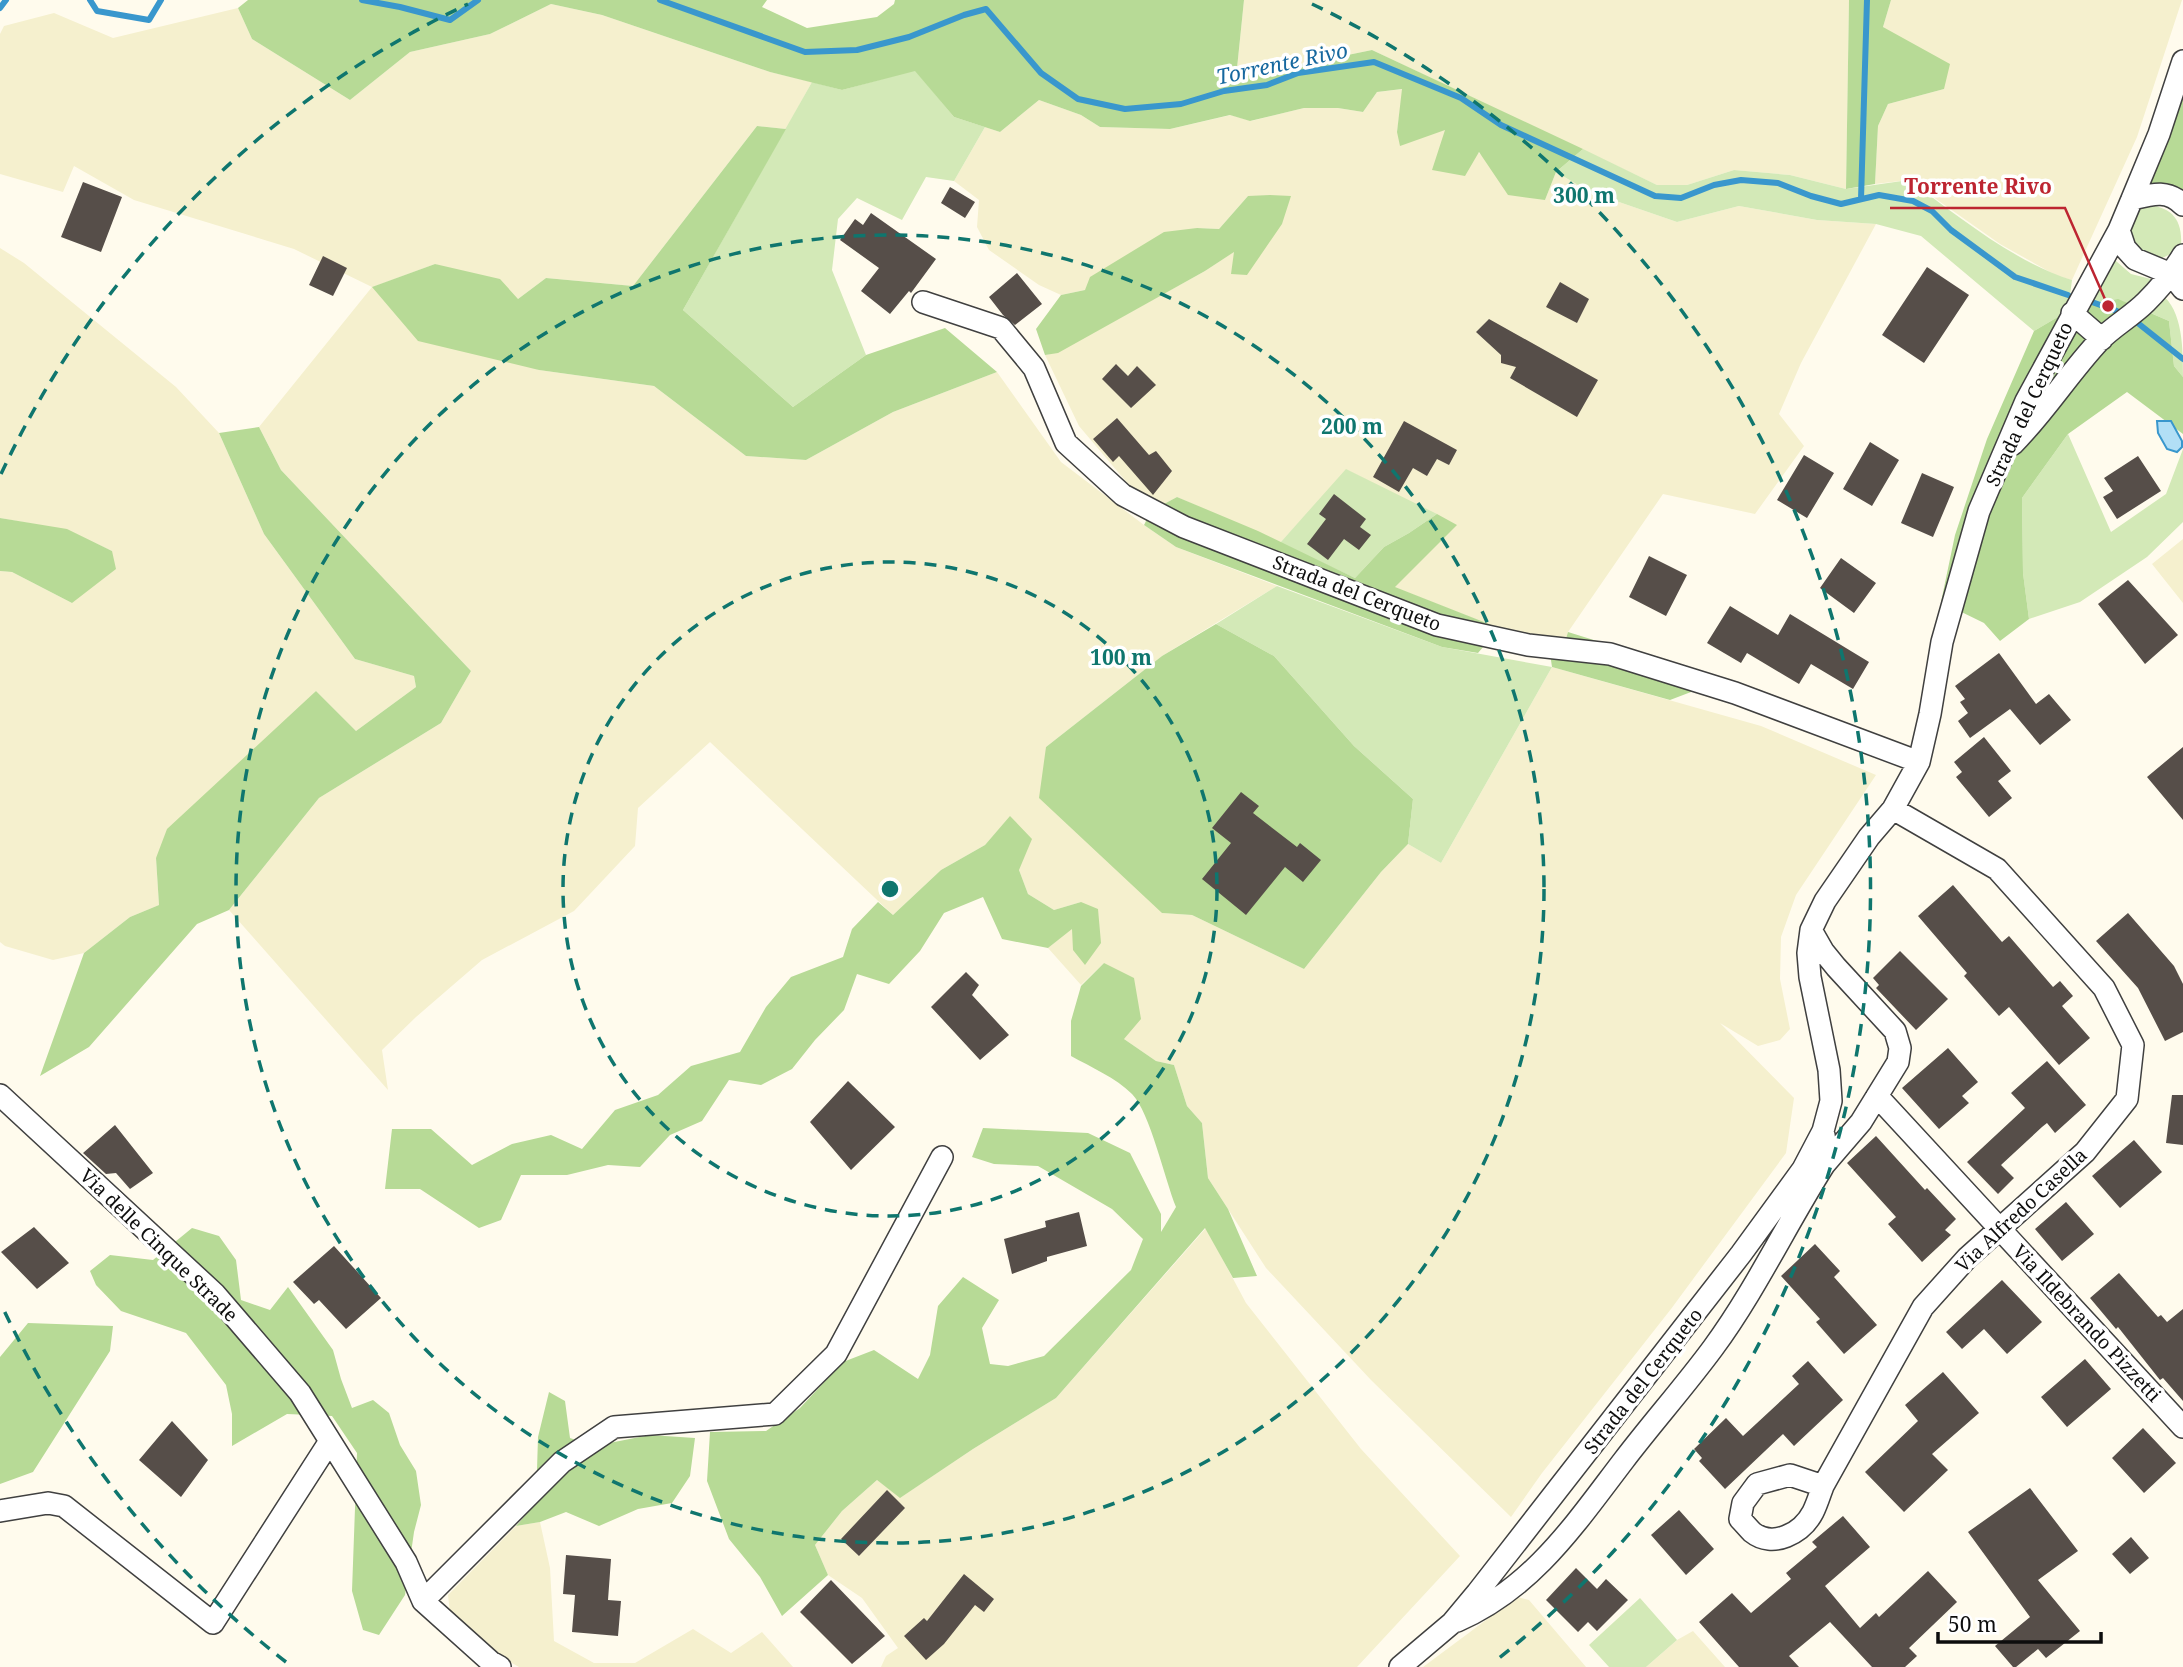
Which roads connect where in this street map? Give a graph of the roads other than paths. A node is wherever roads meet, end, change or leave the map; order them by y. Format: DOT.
graph roads {
  1 [pos="2183,61"];
  2 [pos="2133,199"];
  3 [pos="2183,205"];
  4 [pos="2119,230"];
  5 [pos="2183,255"];
  6 [pos="2177,281"];
  7 [pos="923,302"];
  8 [pos="2072,313"];
  9 [pos="2102,338"];
  10 [pos="2001,455"];
  11 [pos="1919,762"];
  12 [pos="1893,809"];
  13 [pos="1811,930"];
  14 [pos="0,1094"];
  15 [pos="1877,1096"];
  16 [pos="1823,1131"];
  17 [pos="942,1157"];
  18 [pos="1824,1165"];
  19 [pos="2000,1228"];
  20 [pos="2183,1427"];
  21 [pos="330,1441"];
  22 [pos="1823,1486"];
  23 [pos="0,1511"];
  24 [pos="423,1601"];
  25 [pos="1452,1623"];
  26 [pos="500,1667"];
  27 [pos="1400,1667"];
  1 -- 2 [label="street, Strada del Cerqueto"];
  2 -- 3 [label="street"];
  2 -- 4 [label="street, Strada del Cerqueto"];
  4 -- 6 [label="street"];
  4 -- 8 [label="street, Strada del Cerqueto"];
  5 -- 6 [label="street"];
  6 -- 9 [label="street"];
  7 -- 11 [label="street, Strada del Cerqueto"];
  8 -- 9 [label="street"];
  8 -- 10 [label="street, Strada del Cerqueto"];
  9 -- 10 [label="street"];
  10 -- 11 [label="street, Strada del Cerqueto"];
  11 -- 12 [label="street, Strada del Cerqueto"];
  12 -- 13 [label="street, Strada del Cerqueto"];
  12 -- 19 [label="street, Via Alfredo Casella"];
  13 -- 15 [label="street, Strada del Cerqueto"];
  13 -- 16 [label="street, Strada del Cerqueto"];
  14 -- 21 [label="street, Via delle Cinque Strade"];
  15 -- 18 [label="street, Strada del Cerqueto"];
  15 -- 19 [label="street, Via Ildebrando Pizzetti"];
  16 -- 18 [label="street, Strada del Cerqueto"];
  16 -- 25 [label="street, Strada del Cerqueto"];
  17 -- 24 [label="street"];
  18 -- 25 [label="street, Strada del Cerqueto"];
  19 -- 20 [label="street, Via Ildebrando Pizzetti"];
  19 -- 22 [label="street, Via Alfredo Casella"];
  21 -- 23 [label="street"];
  21 -- 24 [label="street, Via delle Cinque Strade"];
  24 -- 26 [label="street, Via delle Cinque Strade"];
  25 -- 27 [label="street, Strada del Cerqueto"];
}
